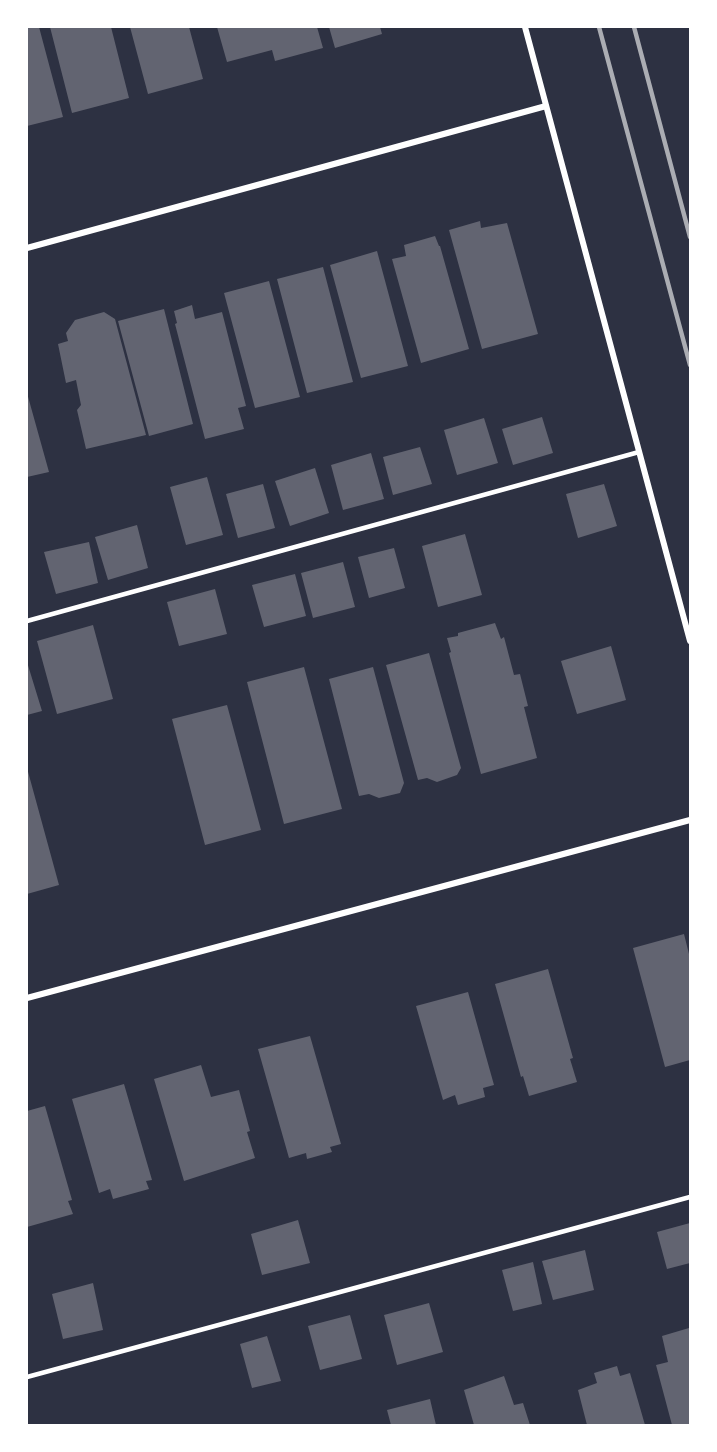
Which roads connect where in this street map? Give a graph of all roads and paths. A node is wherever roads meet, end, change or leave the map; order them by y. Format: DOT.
graph roads {
  1 [pos="525,27"];
  2 [pos="546,106"];
  3 [pos="27,248"];
  4 [pos="639,452"];
  5 [pos="27,621"];
  6 [pos="690,641"];
  7 [pos="690,820"];
  8 [pos="27,998"];
  9 [pos="690,1197"];
  10 [pos="27,1377"];
  1 -- 2 [label="street"];
  2 -- 3 [label="street"];
  2 -- 4 [label="street"];
  4 -- 5 [label="lane"];
  4 -- 6 [label="street"];
  7 -- 8 [label="street"];
  9 -- 10 [label="lane"];
}
